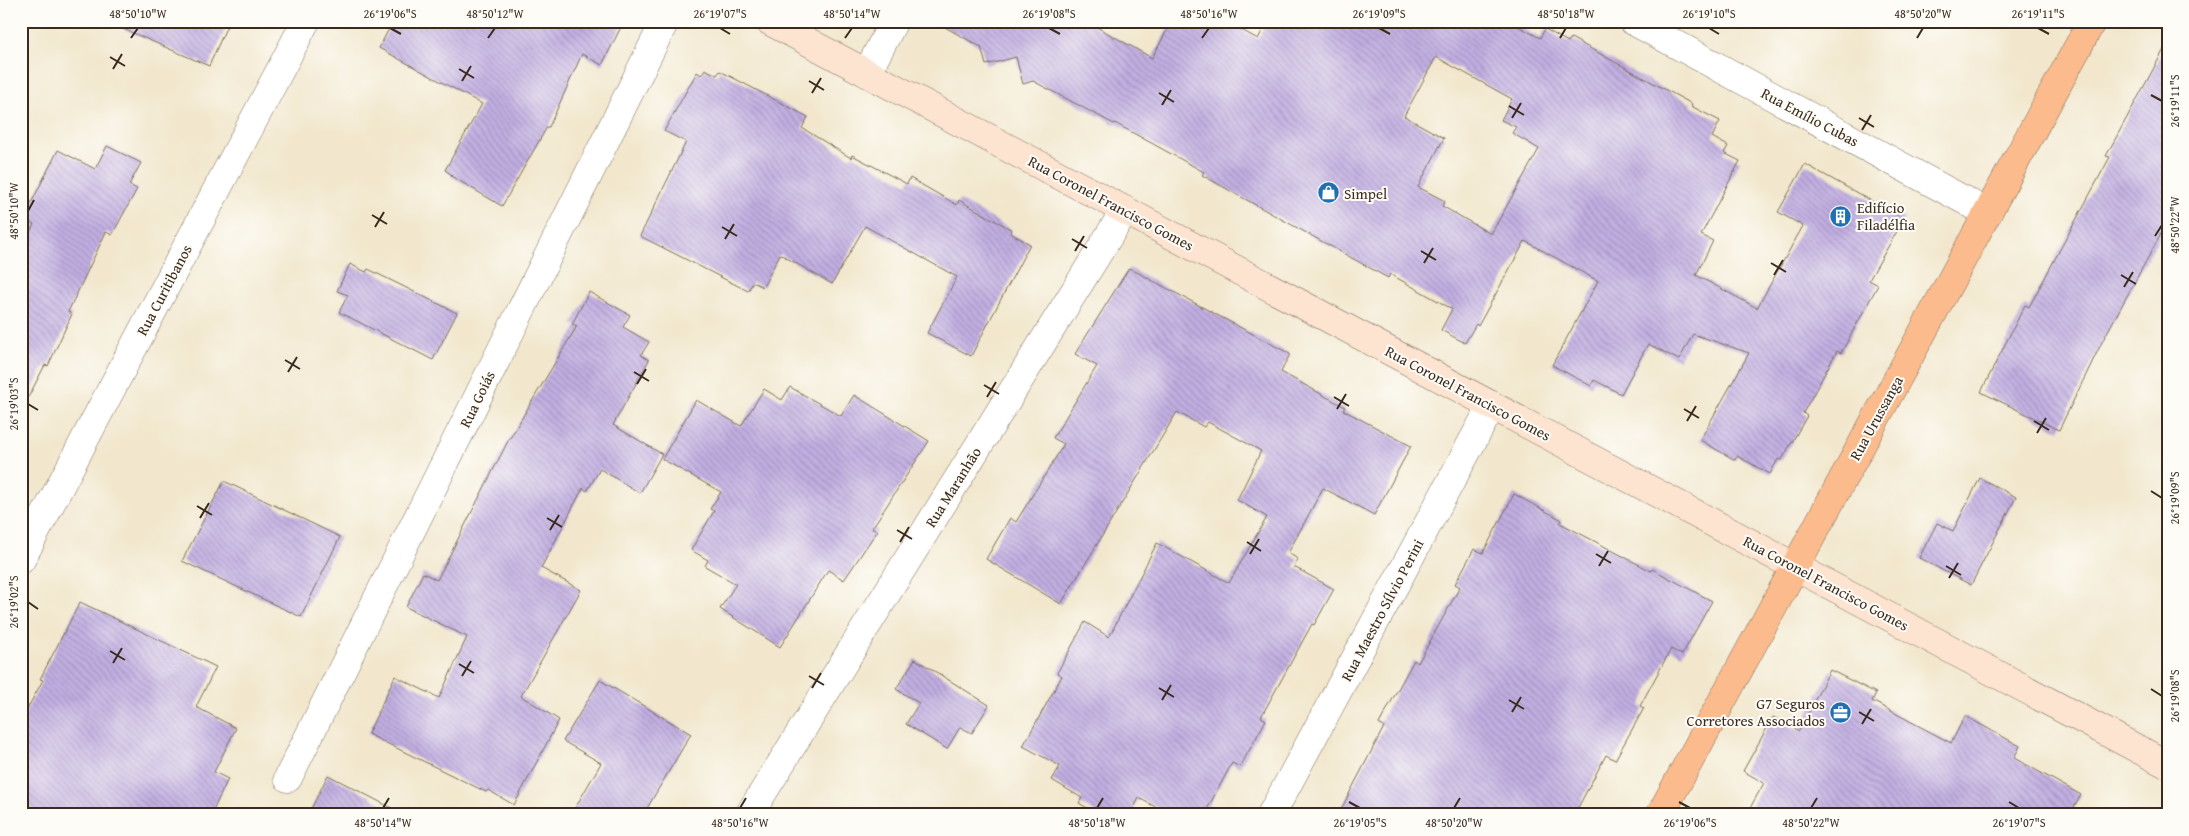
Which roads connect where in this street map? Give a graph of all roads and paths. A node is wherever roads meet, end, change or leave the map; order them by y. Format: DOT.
graph roads {
  1 [pos="306,21"];
  2 [pos="665,21"];
  3 [pos="769,21"];
  4 [pos="894,21"];
  5 [pos="1633,21"];
  6 [pos="2092,21"];
  7 [pos="867,73"];
  8 [pos="1125,210"];
  9 [pos="1988,213"];
  10 [pos="1492,405"];
  11 [pos="21,560"];
  12 [pos="1795,567"];
  13 [pos="2168,765"];
  14 [pos="288,778"];
  15 [pos="749,815"];
  16 [pos="1271,815"];
  17 [pos="1660,815"];
  1 -- 11 [label="street, Rua Curitibanos"];
  2 -- 14 [label="street, Rua Goiás"];
  3 -- 7 [label="main road, Rua Coronel Francisco Gomes"];
  4 -- 7 [label="street"];
  5 -- 9 [label="street, Rua Emílio Cubas"];
  6 -- 9 [label="main road, Rua Urussanga"];
  7 -- 8 [label="main road, Rua Coronel Francisco Gomes"];
  8 -- 10 [label="main road, Rua Coronel Francisco Gomes"];
  8 -- 15 [label="street, Rua Maranhão"];
  9 -- 12 [label="main road, Rua Urussanga"];
  10 -- 12 [label="main road, Rua Coronel Francisco Gomes"];
  10 -- 16 [label="street, Rua Maestro Sílvio Perini"];
  12 -- 13 [label="main road, Rua Coronel Francisco Gomes"];
  12 -- 17 [label="main road, Rua Urussanga"];
}
